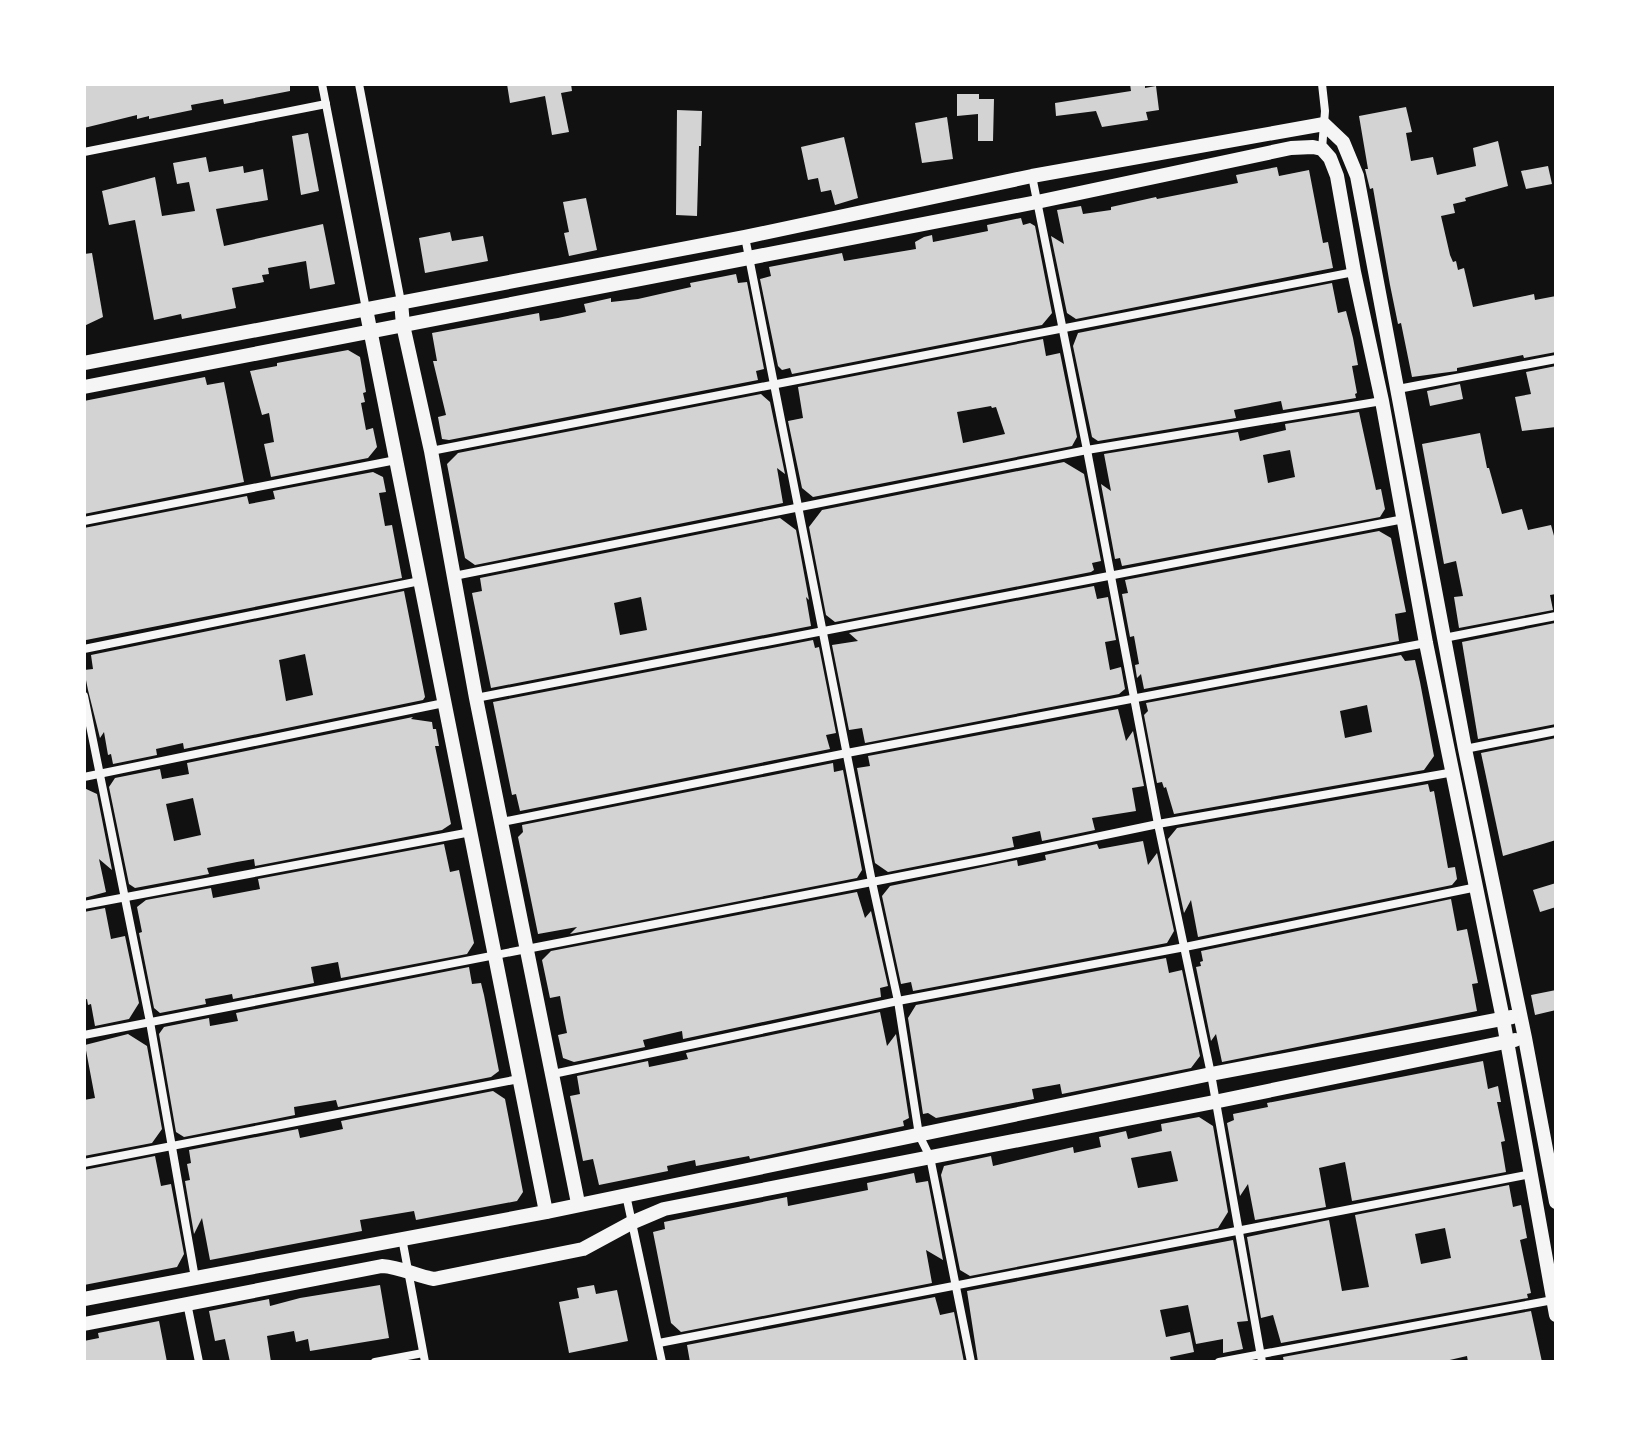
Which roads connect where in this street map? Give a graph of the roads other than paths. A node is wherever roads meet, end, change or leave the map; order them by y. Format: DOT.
graph roads {
  1 [pos="322,84"];
  2 [pos="359,84"];
  3 [pos="1322,84"];
  4 [pos="326,104"];
  5 [pos="1324,124"];
  6 [pos="1317,148"];
  7 [pos="84,152"];
  8 [pos="1032,176"];
  9 [pos="1037,202"];
  10 [pos="745,237"];
  11 [pos="749,257"];
  12 [pos="1354,272"];
  13 [pos="401,302"];
  14 [pos="366,309"];
  15 [pos="403,325"];
  16 [pos="1063,327"];
  17 [pos="371,331"];
  18 [pos="1556,359"];
  19 [pos="84,363"];
  20 [pos="775,384"];
  21 [pos="84,387"];
  22 [pos="1398,389"];
  23 [pos="1382,401"];
  24 [pos="1087,450"];
  25 [pos="431,451"];
  26 [pos="396,460"];
  27 [pos="800,507"];
  28 [pos="1404,519"];
  29 [pos="84,521"];
  30 [pos="1110,574"];
  31 [pos="454,576"];
  32 [pos="422,580"];
  33 [pos="1556,616"];
  34 [pos="823,633"];
  35 [pos="1444,638"];
  36 [pos="1426,643"];
  37 [pos="84,649"];
  38 [pos="84,696"];
  39 [pos="476,698"];
  40 [pos="1134,699"];
  41 [pos="444,703"];
  42 [pos="1556,731"];
  43 [pos="1465,749"];
  44 [pos="847,753"];
  45 [pos="1455,772"];
  46 [pos="101,774"];
  47 [pos="84,777"];
  48 [pos="502,822"];
  49 [pos="1158,824"];
  50 [pos="471,832"];
  51 [pos="872,882"];
  52 [pos="1477,887"];
  53 [pos="124,897"];
  54 [pos="84,905"];
  55 [pos="1185,947"];
  56 [pos="526,949"];
  57 [pos="496,954"];
  58 [pos="898,1001"];
  59 [pos="1520,1016"];
  60 [pos="1503,1019"];
  61 [pos="150,1022"];
  62 [pos="84,1035"];
  63 [pos="1525,1038"];
  64 [pos="1507,1041"];
  65 [pos="553,1074"];
  66 [pos="1211,1074"];
  67 [pos="519,1079"];
  68 [pos="1214,1102"];
  69 [pos="919,1135"];
  70 [pos="173,1144"];
  71 [pos="930,1157"];
  72 [pos="84,1163"];
  73 [pos="1531,1174"];
  74 [pos="626,1194"];
  75 [pos="1556,1202"];
  76 [pos="578,1203"];
  77 [pos="546,1212"];
  78 [pos="631,1223"];
  79 [pos="1237,1230"];
  80 [pos="402,1238"];
  81 [pos="408,1270"];
  82 [pos="220,1273"];
  83 [pos="195,1278"];
  84 [pos="955,1284"];
  85 [pos="225,1296"];
  86 [pos="84,1299"];
  87 [pos="187,1303"];
  88 [pos="1554,1308"];
  89 [pos="84,1324"];
  90 [pos="659,1343"];
  91 [pos="424,1358"];
  92 [pos="1261,1358"];
  93 [pos="199,1362"];
  94 [pos="375,1362"];
  95 [pos="662,1362"];
  96 [pos="971,1362"];
  97 [pos="1219,1362"];
  1 -- 4 [label="street"];
  2 -- 13 [label="street"];
  3 -- 5 [label="street"];
  4 -- 7 [label="street"];
  4 -- 14 [label="street"];
  5 -- 6 [label="street"];
  5 -- 8 [label="street"];
  5 -- 22 [label="street"];
  6 -- 9 [label="street"];
  6 -- 12 [label="street"];
  8 -- 9 [label="street"];
  8 -- 10 [label="street"];
  9 -- 11 [label="street"];
  9 -- 16 [label="street"];
  10 -- 11 [label="street"];
  10 -- 13 [label="street"];
  11 -- 15 [label="street"];
  11 -- 20 [label="street"];
  12 -- 16 [label="street"];
  12 -- 23 [label="street"];
  13 -- 14 [label="street"];
  13 -- 15 [label="street"];
  14 -- 17 [label="street"];
  14 -- 19 [label="street"];
  15 -- 17 [label="street"];
  15 -- 25 [label="street"];
  16 -- 20 [label="street"];
  16 -- 24 [label="street"];
  17 -- 21 [label="street"];
  17 -- 26 [label="street"];
  18 -- 22 [label="street"];
  20 -- 25 [label="street"];
  20 -- 27 [label="street"];
  22 -- 35 [label="street"];
  23 -- 24 [label="street"];
  23 -- 28 [label="street"];
  24 -- 27 [label="street"];
  24 -- 30 [label="street"];
  25 -- 31 [label="street"];
  26 -- 29 [label="street"];
  26 -- 32 [label="street"];
  27 -- 31 [label="street"];
  27 -- 34 [label="street"];
  28 -- 30 [label="street"];
  28 -- 36 [label="street"];
  30 -- 34 [label="street"];
  30 -- 40 [label="street"];
  31 -- 39 [label="street"];
  32 -- 37 [label="street"];
  32 -- 41 [label="street"];
  33 -- 35 [label="street"];
  34 -- 39 [label="street"];
  34 -- 44 [label="street"];
  35 -- 43 [label="street"];
  36 -- 40 [label="street"];
  36 -- 45 [label="street"];
  38 -- 46 [label="street"];
  39 -- 48 [label="street"];
  40 -- 44 [label="street"];
  40 -- 49 [label="street"];
  41 -- 46 [label="street"];
  41 -- 50 [label="street"];
  42 -- 43 [label="street"];
  43 -- 59 [label="street"];
  44 -- 48 [label="street"];
  44 -- 51 [label="street"];
  45 -- 49 [label="street"];
  45 -- 52 [label="street"];
  46 -- 47 [label="street"];
  46 -- 53 [label="street"];
  48 -- 56 [label="street"];
  49 -- 51 [label="street"];
  49 -- 55 [label="street"];
  50 -- 53 [label="street"];
  50 -- 57 [label="street"];
  51 -- 56 [label="street"];
  51 -- 58 [label="street"];
  52 -- 55 [label="street"];
  52 -- 60 [label="street"];
  53 -- 54 [label="street"];
  53 -- 61 [label="street"];
  55 -- 58 [label="street"];
  55 -- 66 [label="street"];
  56 -- 57 [label="street"];
  56 -- 65 [label="street"];
  57 -- 61 [label="street"];
  57 -- 67 [label="street"];
  58 -- 65 [label="street"];
  58 -- 69 [label="street"];
  59 -- 60 [label="street"];
  59 -- 63 [label="street"];
  60 -- 64 [label="street"];
  60 -- 66 [label="street"];
  61 -- 62 [label="street"];
  61 -- 70 [label="street"];
  63 -- 64 [label="street"];
  63 -- 75 [label="street"];
  64 -- 68 [label="street"];
  64 -- 73 [label="street"];
  65 -- 76 [label="street"];
  66 -- 68 [label="street"];
  66 -- 69 [label="street"];
  67 -- 70 [label="street"];
  67 -- 77 [label="street"];
  68 -- 71 [label="street"];
  68 -- 79 [label="street"];
  69 -- 71 [label="street"];
  69 -- 74 [label="street"];
  70 -- 72 [label="street"];
  70 -- 83 [label="street"];
  71 -- 78 [label="street"];
  71 -- 84 [label="street"];
  73 -- 79 [label="street"];
  73 -- 88 [label="street"];
  74 -- 76 [label="street"];
  74 -- 78 [label="street"];
  76 -- 77 [label="street"];
  77 -- 80 [label="street"];
  78 -- 81 [label="street"];
  78 -- 90 [label="street"];
  79 -- 84 [label="street"];
  79 -- 92 [label="street"];
  80 -- 81 [label="street"];
  80 -- 82 [label="street"];
  81 -- 85 [label="street"];
  81 -- 91 [label="street"];
  82 -- 83 [label="street"];
  82 -- 85 [label="street"];
  83 -- 86 [label="street"];
  84 -- 90 [label="street"];
  84 -- 96 [label="street"];
  85 -- 87 [label="street"];
  87 -- 89 [label="street"];
  87 -- 93 [label="street"];
  88 -- 92 [label="street"];
  90 -- 95 [label="street"];
  91 -- 94 [label="street"];
  92 -- 97 [label="street"];
}
